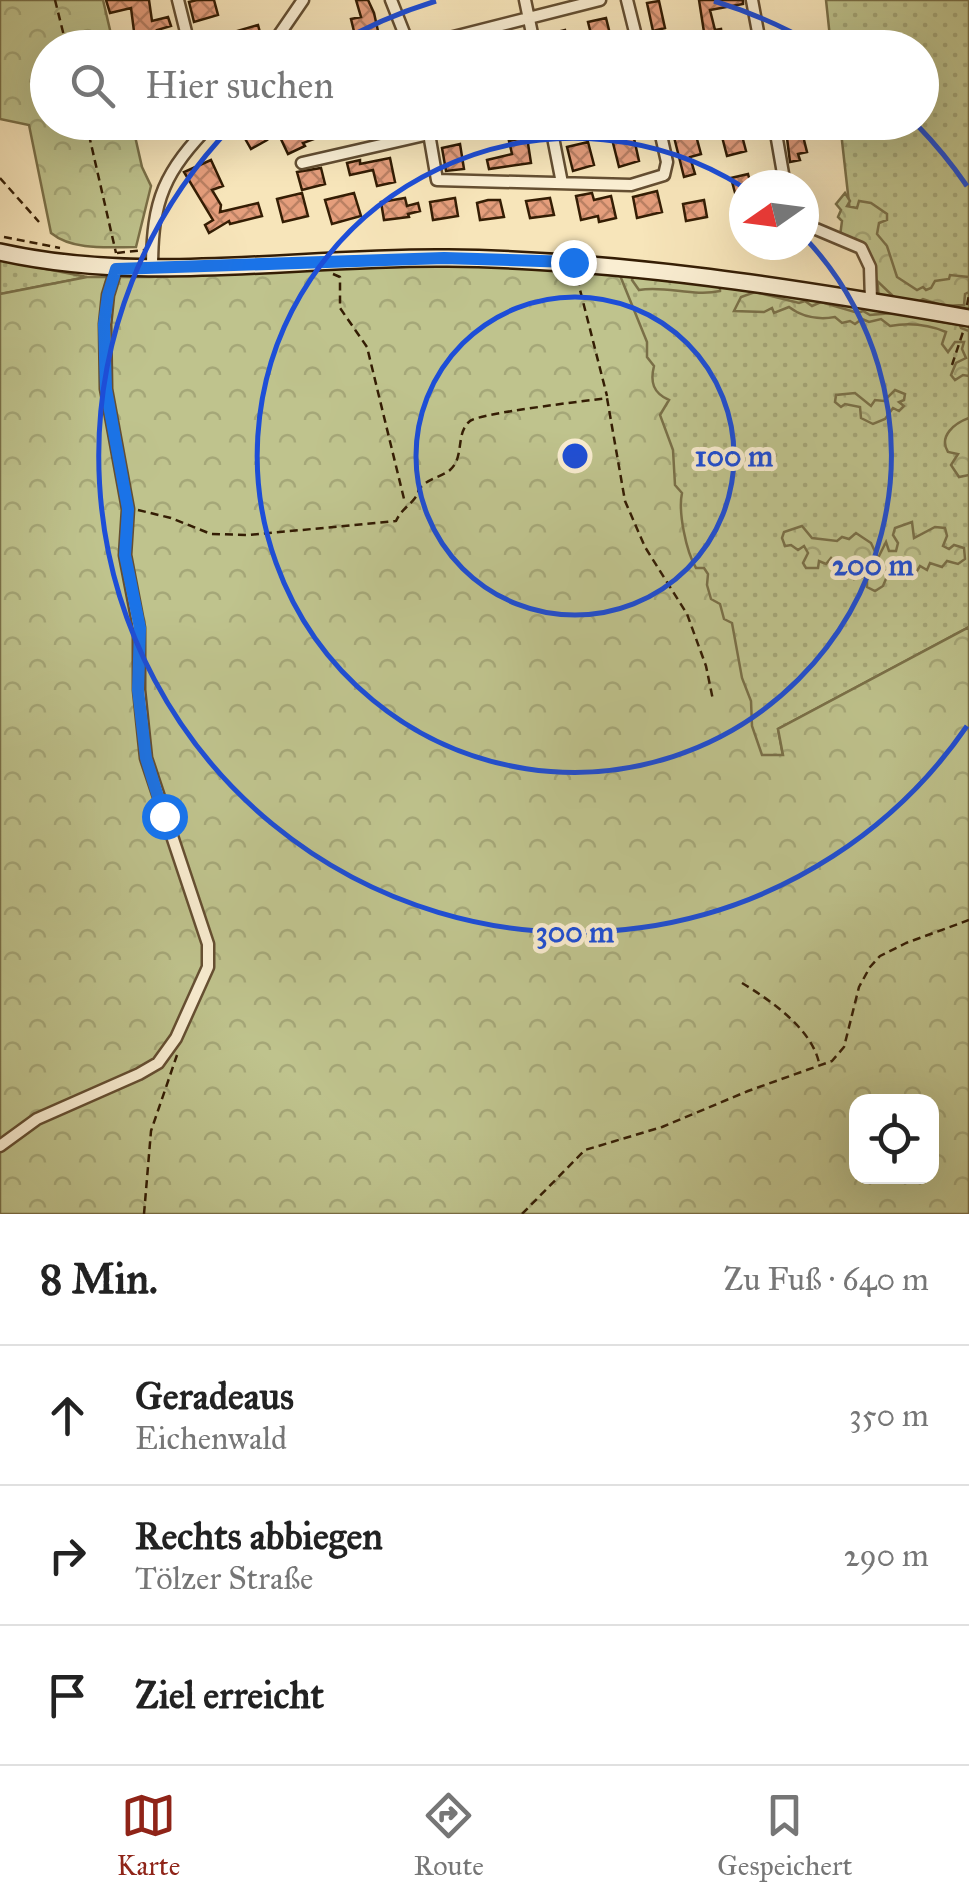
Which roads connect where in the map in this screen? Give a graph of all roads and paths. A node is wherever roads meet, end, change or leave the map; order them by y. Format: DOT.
graph roads {
  1 [pos="54,0"];
  2 [pos="178,0"];
  3 [pos="303,0"];
  4 [pos="391,0"];
  5 [pos="525,0"];
  6 [pos="600,0"];
  7 [pos="627,0"];
  8 [pos="752,0"];
  9 [pos="529,17"];
  10 [pos="62,30"];
  11 [pos="186,30"];
  12 [pos="282,30"];
  13 [pos="403,30"];
  14 [pos="479,30"];
  15 [pos="532,30"];
  16 [pos="634,30"];
  17 [pos="758,30"];
  18 [pos="90,140"];
  19 [pos="195,140"];
  20 [pos="386,140"];
  21 [pos="430,140"];
  22 [pos="554,140"];
  23 [pos="662,140"];
  24 [pos="777,140"];
  25 [pos="302,164"];
  26 [pos="782,170"];
  27 [pos="0,178"];
  28 [pos="562,183"];
  29 [pos="39,222"];
  30 [pos="819,230"];
  31 [pos="114,245"];
  32 [pos="1,249"];
  33 [pos="67,250"];
  34 [pos="152,250"];
  35 [pos="106,255"];
  36 [pos="322,261"];
  37 [pos="573,262"];
  38 [pos="116,269"];
  39 [pos="152,269"];
  40 [pos="969,295"];
  41 [pos="871,301"];
  42 [pos="966,319"];
  43 [pos="952,365"];
  44 [pos="607,398"];
  45 [pos="406,505"];
  46 [pos="128,509"];
  47 [pos="713,700"];
  48 [pos="969,920"];
  49 [pos="742,982"];
  50 [pos="176,1038"];
  51 [pos="819,1064"];
  52 [pos="0,1146"];
  53 [pos="144,1214"];
  54 [pos="522,1214"];
  1 -- 10 [label="path"];
  2 -- 11 [label="street"];
  3 -- 12 [label="street"];
  4 -- 13 [label="street"];
  5 -- 9 [label="street"];
  6 -- 9 [label="street"];
  7 -- 16 [label="street"];
  8 -- 17 [label="street"];
  9 -- 14 [label="street"];
  9 -- 15 [label="street"];
  18 -- 31 [label="path"];
  19 -- 34 [label="street"];
  20 -- 25 [label="street"];
  21 -- 28 [label="street"];
  22 -- 28 [label="street"];
  23 -- 28 [label="street"];
  24 -- 26 [label="street"];
  27 -- 29 [label="path"];
  30 -- 41 [label="street"];
  32 -- 33 [label="path"];
  32 -- 38 [label="main road"];
  34 -- 35 [label="path"];
  34 -- 39 [label="street"];
  36 -- 37 [label="main road"];
  36 -- 39 [label="main road"];
  36 -- 45 [label="path"];
  37 -- 41 [label="main road"];
  37 -- 44 [label="path"];
  38 -- 39 [label="main road"];
  38 -- 46 [label="street"];
  40 -- 42 [label="path"];
  41 -- 42 [label="main road"];
  42 -- 43 [label="path"];
  44 -- 45 [label="path"];
  44 -- 47 [label="path"];
  45 -- 46 [label="path"];
  46 -- 50 [label="street"];
  48 -- 51 [label="path"];
  49 -- 51 [label="path"];
  50 -- 52 [label="street"];
  50 -- 53 [label="path"];
  51 -- 54 [label="path"];
}
